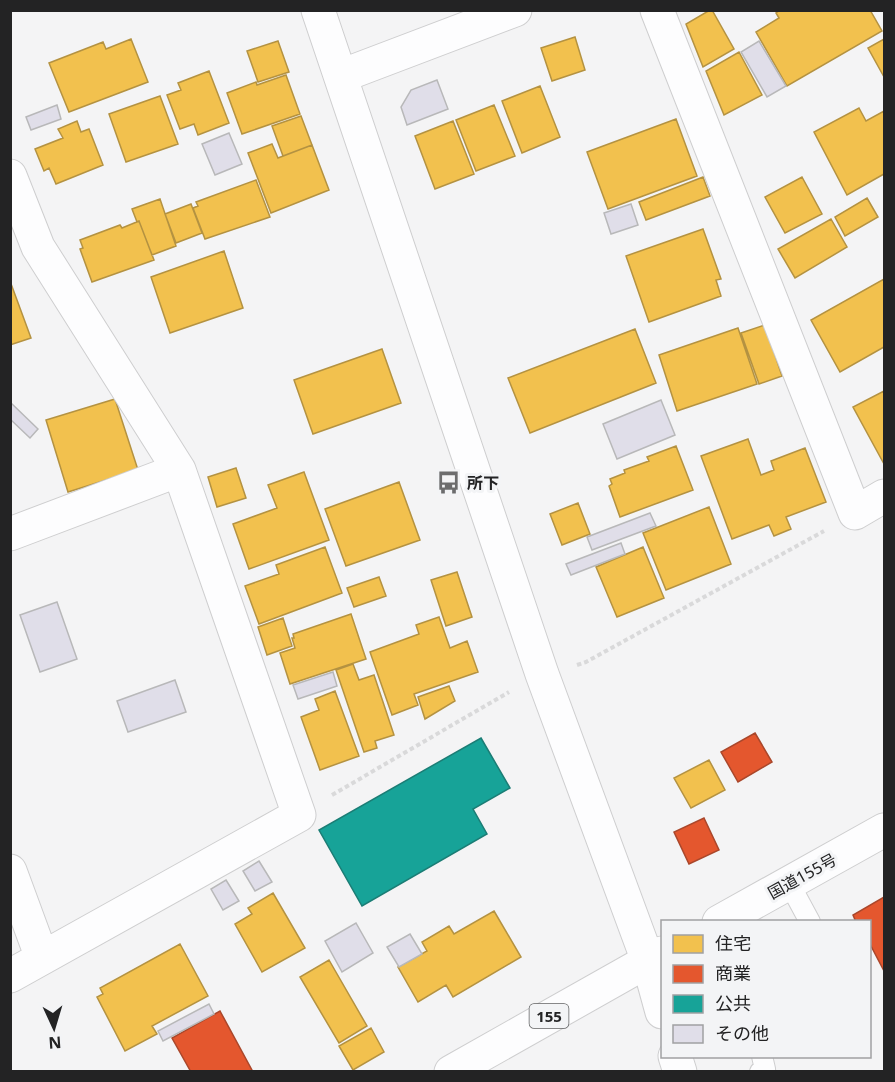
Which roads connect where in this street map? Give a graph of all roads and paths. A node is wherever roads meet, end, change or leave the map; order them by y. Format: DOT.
graph roads {
  1 [pos="318,10"];
  2 [pos="515,10"];
  3 [pos="657,10"];
  4 [pos="341,76"];
  5 [pos="10,176"];
  6 [pos="179,470"];
  7 [pos="885,496"];
  8 [pos="10,534"];
  9 [pos="885,830"];
  10 [pos="10,870"];
  11 [pos="789,883"];
  12 [pos="721,920"];
  13 [pos="809,920"];
  14 [pos="655,957"];
  15 [pos="42,958"];
  16 [pos="10,976"];
  17 [pos="661,998"];
  18 [pos="762,1058"];
  19 [pos="451,1071"];
  20 [pos="760,1071"];
  1 -- 4 [label="main road"];
  2 -- 4 [label="main road"];
  3 -- 7 [label="main road"];
  4 -- 14 [label="main road"];
  5 -- 6 [label="main road"];
  6 -- 8 [label="main road"];
  6 -- 15 [label="main road"];
  9 -- 11 [label="main road, 国道155号"];
  10 -- 15 [label="main road"];
  11 -- 12 [label="main road, 国道155号"];
  11 -- 13 [label="lane"];
  14 -- 17 [label="main road"];
  14 -- 19 [label="main road, 155"];
  15 -- 16 [label="main road"];
  18 -- 20 [label="lane"];
}
